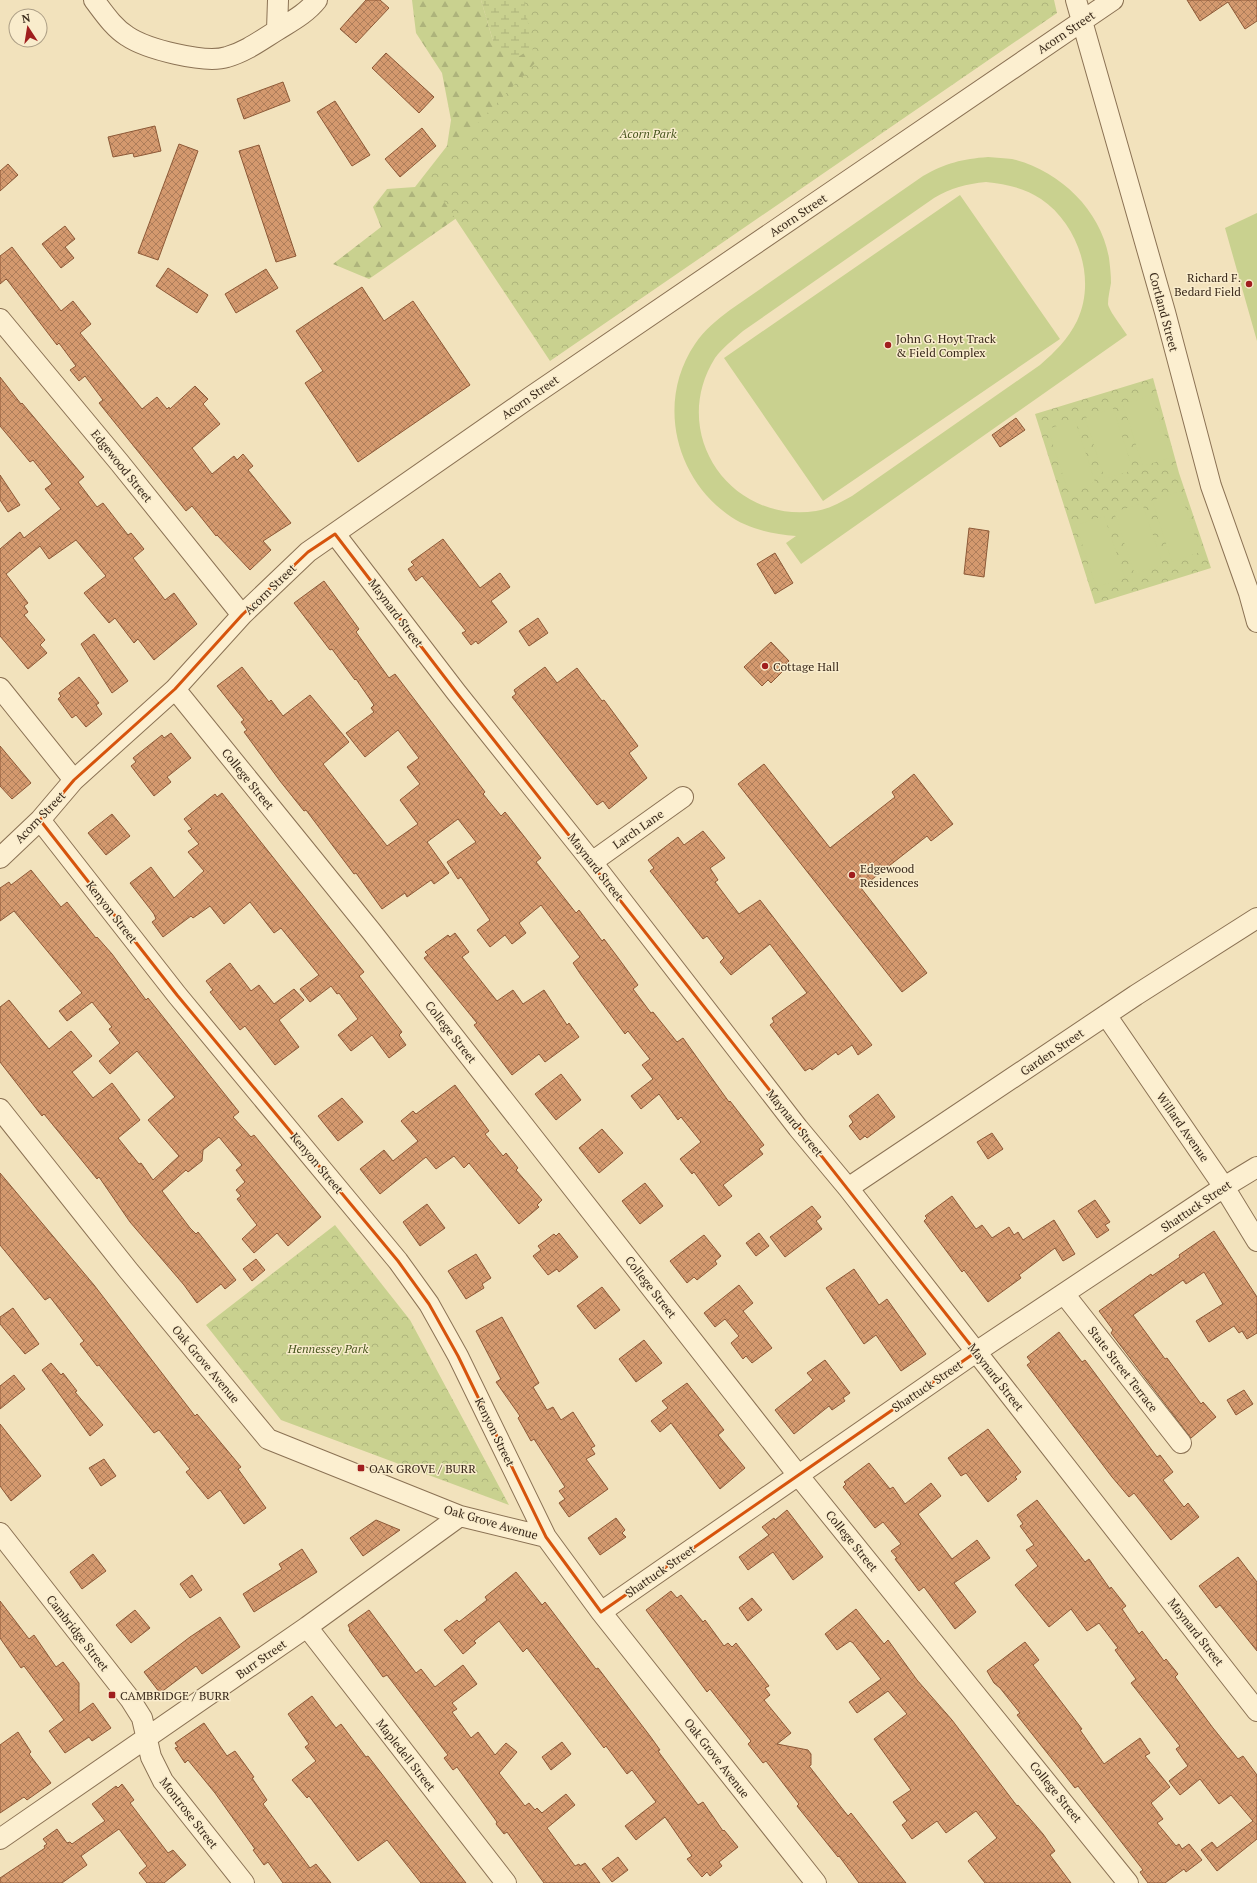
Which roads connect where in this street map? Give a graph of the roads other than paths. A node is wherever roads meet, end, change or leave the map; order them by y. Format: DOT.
graph roads {
  1 [pos="94,0"];
  2 [pos="278,0"];
  3 [pos="317,0"];
  4 [pos="1076,0"];
  5 [pos="1113,0"];
  6 [pos="1082,22"];
  7 [pos="277,30"];
  8 [pos="0,319"];
  9 [pos="335,534"];
  10 [pos="242,615"];
  11 [pos="1257,622"];
  12 [pos="0,688"];
  13 [pos="175,689"];
  14 [pos="74,780"];
  15 [pos="683,797"];
  16 [pos="40,820"];
  17 [pos="0,858"];
  18 [pos="592,862"];
  19 [pos="1257,918"];
  20 [pos="1106,1015"];
  21 [pos="0,1110"];
  22 [pos="1257,1167"];
  23 [pos="1224,1187"];
  24 [pos="848,1188"];
  25 [pos="1257,1241"];
  26 [pos="1065,1295"];
  27 [pos="976,1352"];
  28 [pos="1181,1443"];
  29 [pos="798,1474"];
  30 [pos="460,1516"];
  31 [pos="0,1533"];
  32 [pos="546,1538"];
  33 [pos="601,1612"];
  34 [pos="307,1627"];
  35 [pos="1257,1711"];
  36 [pos="147,1737"];
  37 [pos="0,1839"];
  38 [pos="244,1883"];
  39 [pos="506,1883"];
  40 [pos="816,1883"];
  41 [pos="1128,1883"];
  1 -- 7 [label="street"];
  2 -- 7 [label="street"];
  3 -- 7 [label="street"];
  4 -- 6 [label="street, Cortland Street"];
  5 -- 6 [label="street, Acorn Street"];
  6 -- 9 [label="street, Acorn Street"];
  6 -- 11 [label="street, Cortland Street"];
  8 -- 10 [label="street, Edgewood Street"];
  9 -- 10 [label="street, Acorn Street"];
  9 -- 18 [label="street, Maynard Street"];
  10 -- 13 [label="street, Acorn Street"];
  12 -- 14 [label="street"];
  13 -- 14 [label="street, Acorn Street"];
  13 -- 29 [label="street, College Street"];
  14 -- 16 [label="street, Acorn Street"];
  15 -- 18 [label="street, Larch Lane"];
  16 -- 17 [label="street, Acorn Street"];
  16 -- 32 [label="street, Kenyon Street"];
  18 -- 24 [label="street, Maynard Street"];
  19 -- 20 [label="street, Garden Street"];
  20 -- 23 [label="street, Willard Avenue"];
  20 -- 24 [label="street, Garden Street"];
  21 -- 30 [label="street, Oak Grove Avenue"];
  22 -- 23 [label="street, Shattuck Street"];
  23 -- 25 [label="street, Willard Avenue"];
  23 -- 26 [label="street, Shattuck Street"];
  24 -- 27 [label="street, Maynard Street"];
  26 -- 27 [label="street, Shattuck Street"];
  26 -- 28 [label="street, State Street Terrace"];
  27 -- 29 [label="street, Shattuck Street"];
  27 -- 35 [label="street, Maynard Street"];
  29 -- 33 [label="street, Shattuck Street"];
  29 -- 41 [label="street, College Street"];
  30 -- 32 [label="street, Oak Grove Avenue"];
  30 -- 34 [label="street, Burr Street"];
  31 -- 36 [label="street, Cambridge Street"];
  32 -- 33 [label="street, Oak Grove Avenue"];
  33 -- 40 [label="street, Oak Grove Avenue"];
  34 -- 36 [label="street, Burr Street"];
  34 -- 39 [label="street, Mapledell Street"];
  36 -- 37 [label="street, Burr Street"];
  36 -- 38 [label="street, Montrose Street"];
}
